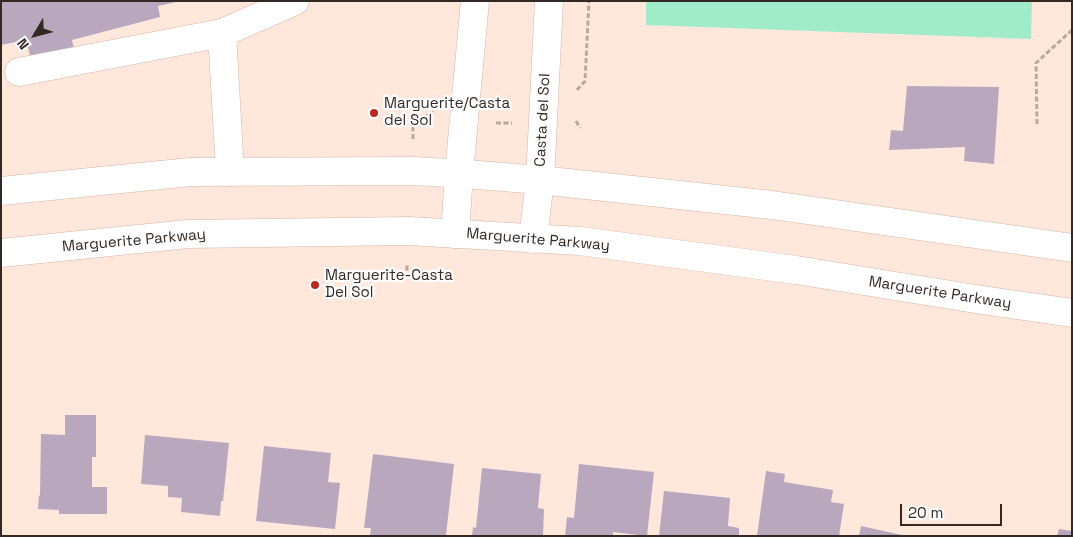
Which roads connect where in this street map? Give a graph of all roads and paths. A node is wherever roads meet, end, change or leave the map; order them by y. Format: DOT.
graph roads {
  1 [pos="295,1"];
  2 [pos="475,1"];
  3 [pos="549,1"];
  4 [pos="589,1"];
  5 [pos="265,8"];
  6 [pos="1072,30"];
  7 [pos="222,33"];
  8 [pos="19,72"];
  9 [pos="575,93"];
  10 [pos="573,116"];
  11 [pos="1037,124"];
  12 [pos="580,128"];
  13 [pos="230,172"];
  14 [pos="459,173"];
  15 [pos="540,180"];
  16 [pos="1,191"];
  17 [pos="455,234"];
  18 [pos="533,239"];
  19 [pos="1072,248"];
  20 [pos="1,253"];
  21 [pos="1072,313"];
  1 -- 5 [label="main road"];
  2 -- 14 [label="main road"];
  3 -- 15 [label="main road, Casta del Sol"];
  4 -- 9 [label="path"];
  5 -- 7 [label="main road"];
  6 -- 11 [label="path"];
  7 -- 8 [label="main road"];
  7 -- 13 [label="main road"];
  10 -- 12 [label="path"];
  13 -- 14 [label="main road"];
  13 -- 16 [label="main road"];
  14 -- 15 [label="main road"];
  14 -- 17 [label="main road"];
  15 -- 18 [label="main road, Casta del Sol"];
  15 -- 19 [label="main road"];
  17 -- 18 [label="main road, Marguerite Parkway"];
  17 -- 20 [label="main road, Marguerite Parkway"];
  18 -- 21 [label="main road, Marguerite Parkway"];
}
